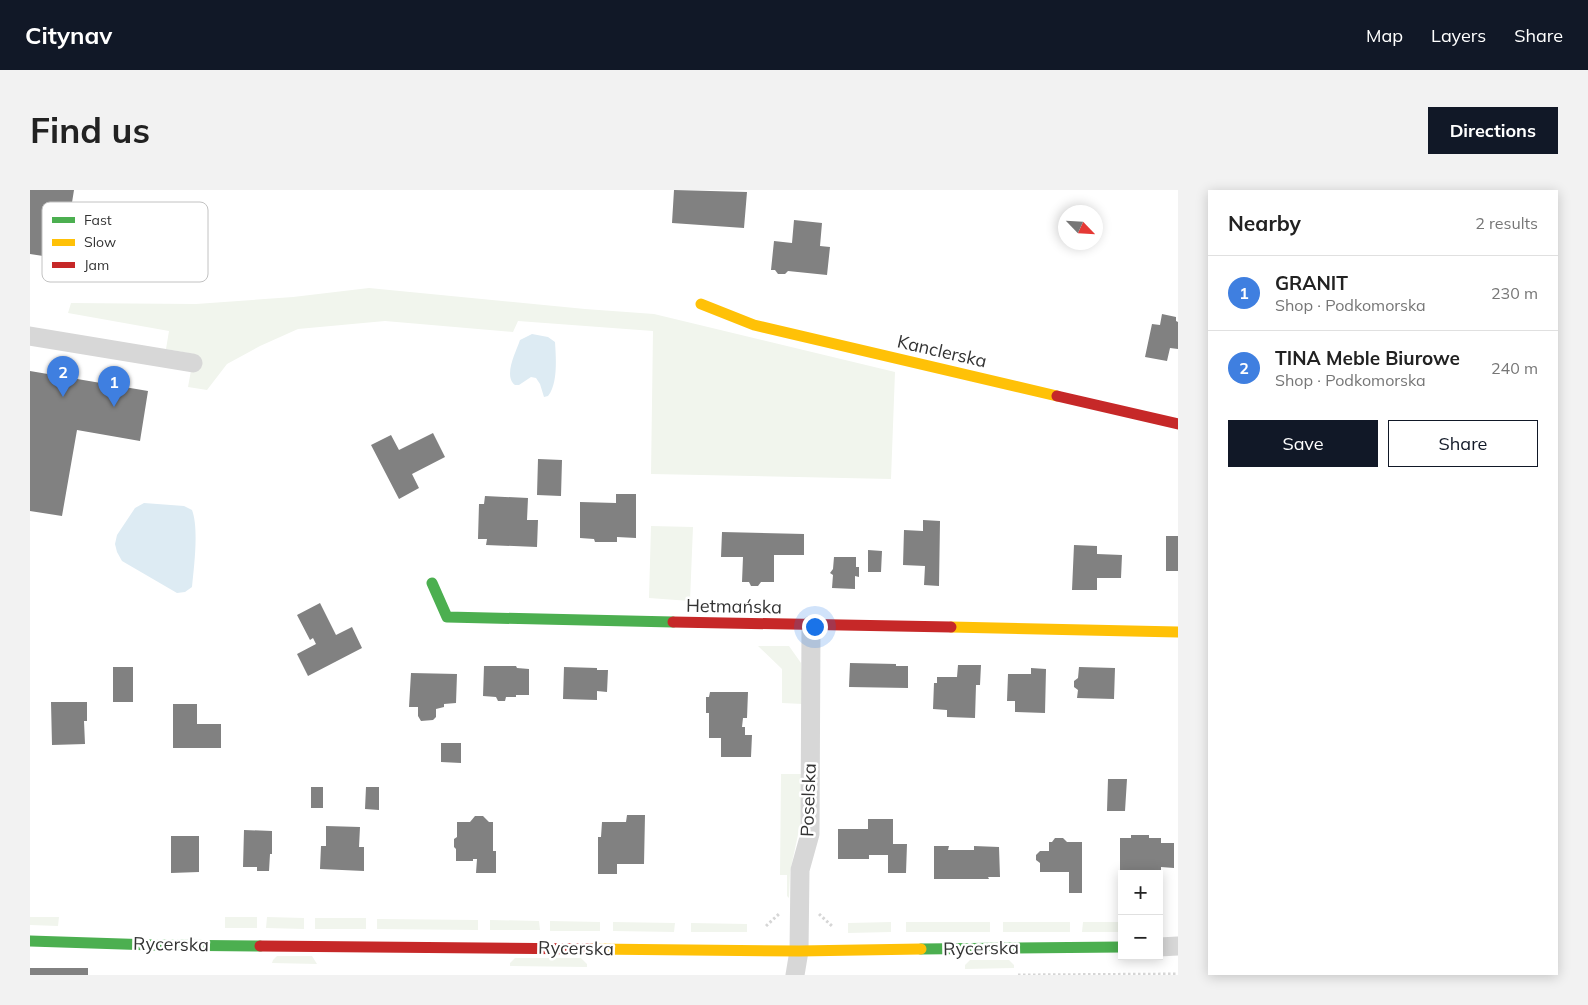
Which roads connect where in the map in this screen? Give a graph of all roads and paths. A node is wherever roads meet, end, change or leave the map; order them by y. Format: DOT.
graph roads {
  1 [pos="701,304"];
  2 [pos="30,336"];
  3 [pos="193,363"];
  4 [pos="1178,424"];
  5 [pos="432,582"];
  6 [pos="811,625"];
  7 [pos="1178,632"];
  8 [pos="30,941"];
  9 [pos="1163,946"];
  10 [pos="1178,946"];
  11 [pos="1118,947"];
  12 [pos="798,951"];
  13 [pos="1178,974"];
  14 [pos="796,975"];
  15 [pos="1018,975"];
  1 -- 4 [label="street, Kanclerska"];
  2 -- 3 [label="street"];
  5 -- 6 [label="street, Hetmańska"];
  6 -- 7 [label="street, Hetmańska"];
  6 -- 12 [label="street, Poselska"];
  8 -- 12 [label="street, Rycerska"];
  9 -- 10 [label="street"];
  11 -- 12 [label="street, Rycerska"];
  12 -- 14 [label="street, Poselska"];
  13 -- 15 [label="path"];
}
